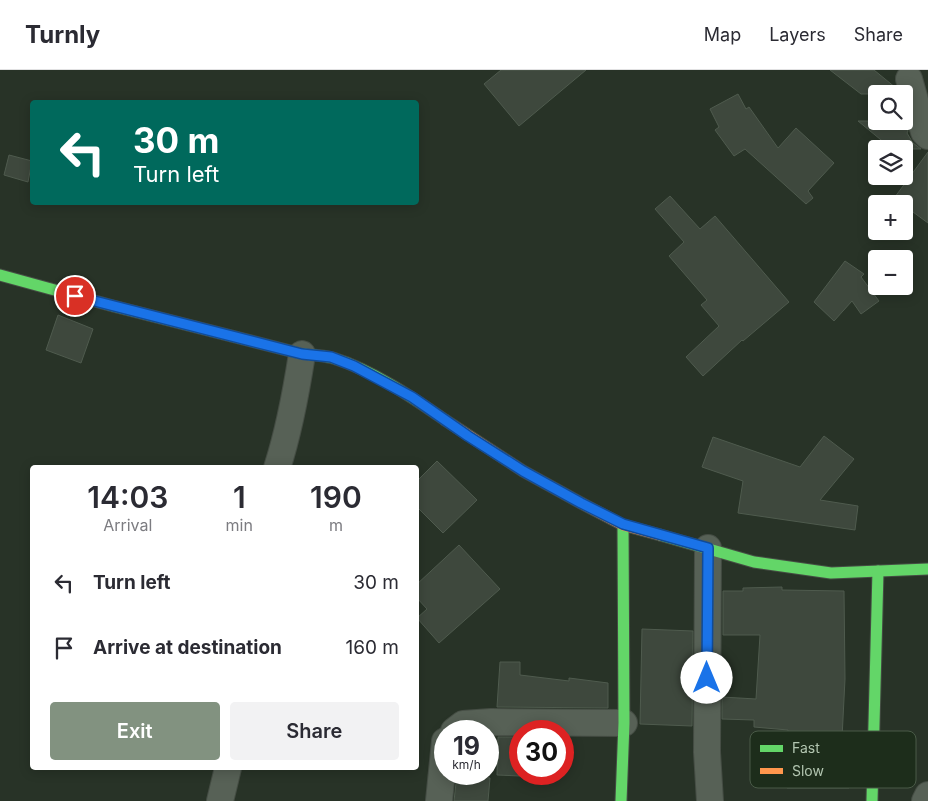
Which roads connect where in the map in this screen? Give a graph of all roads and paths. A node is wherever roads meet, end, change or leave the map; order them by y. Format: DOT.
graph roads {
  1 [pos="914,74"];
  2 [pos="928,136"];
  3 [pos="0,275"];
  4 [pos="302,354"];
  5 [pos="278,465"];
  6 [pos="623,524"];
  7 [pos="708,548"];
  8 [pos="928,569"];
  9 [pos="878,571"];
  10 [pos="499,722"];
  11 [pos="624,723"];
  12 [pos="874,731"];
  13 [pos="228,770"];
  14 [pos="441,785"];
  15 [pos="872,788"];
  16 [pos="928,795"];
  17 [pos="220,801"];
  18 [pos="439,801"];
  19 [pos="621,801"];
  20 [pos="710,801"];
  21 [pos="872,801"];
  22 [pos="925,801"];
  1 -- 2 [label="street"];
  3 -- 4 [label="main road"];
  4 -- 5 [label="street"];
  4 -- 6 [label="main road"];
  6 -- 7 [label="main road"];
  6 -- 11 [label="main road"];
  7 -- 9 [label="main road"];
  7 -- 20 [label="street"];
  8 -- 9 [label="main road"];
  9 -- 12 [label="main road"];
  10 -- 11 [label="street"];
  11 -- 19 [label="main road"];
  13 -- 17 [label="street"];
  14 -- 18 [label="street"];
  15 -- 21 [label="main road"];
  16 -- 22 [label="street"];
}
